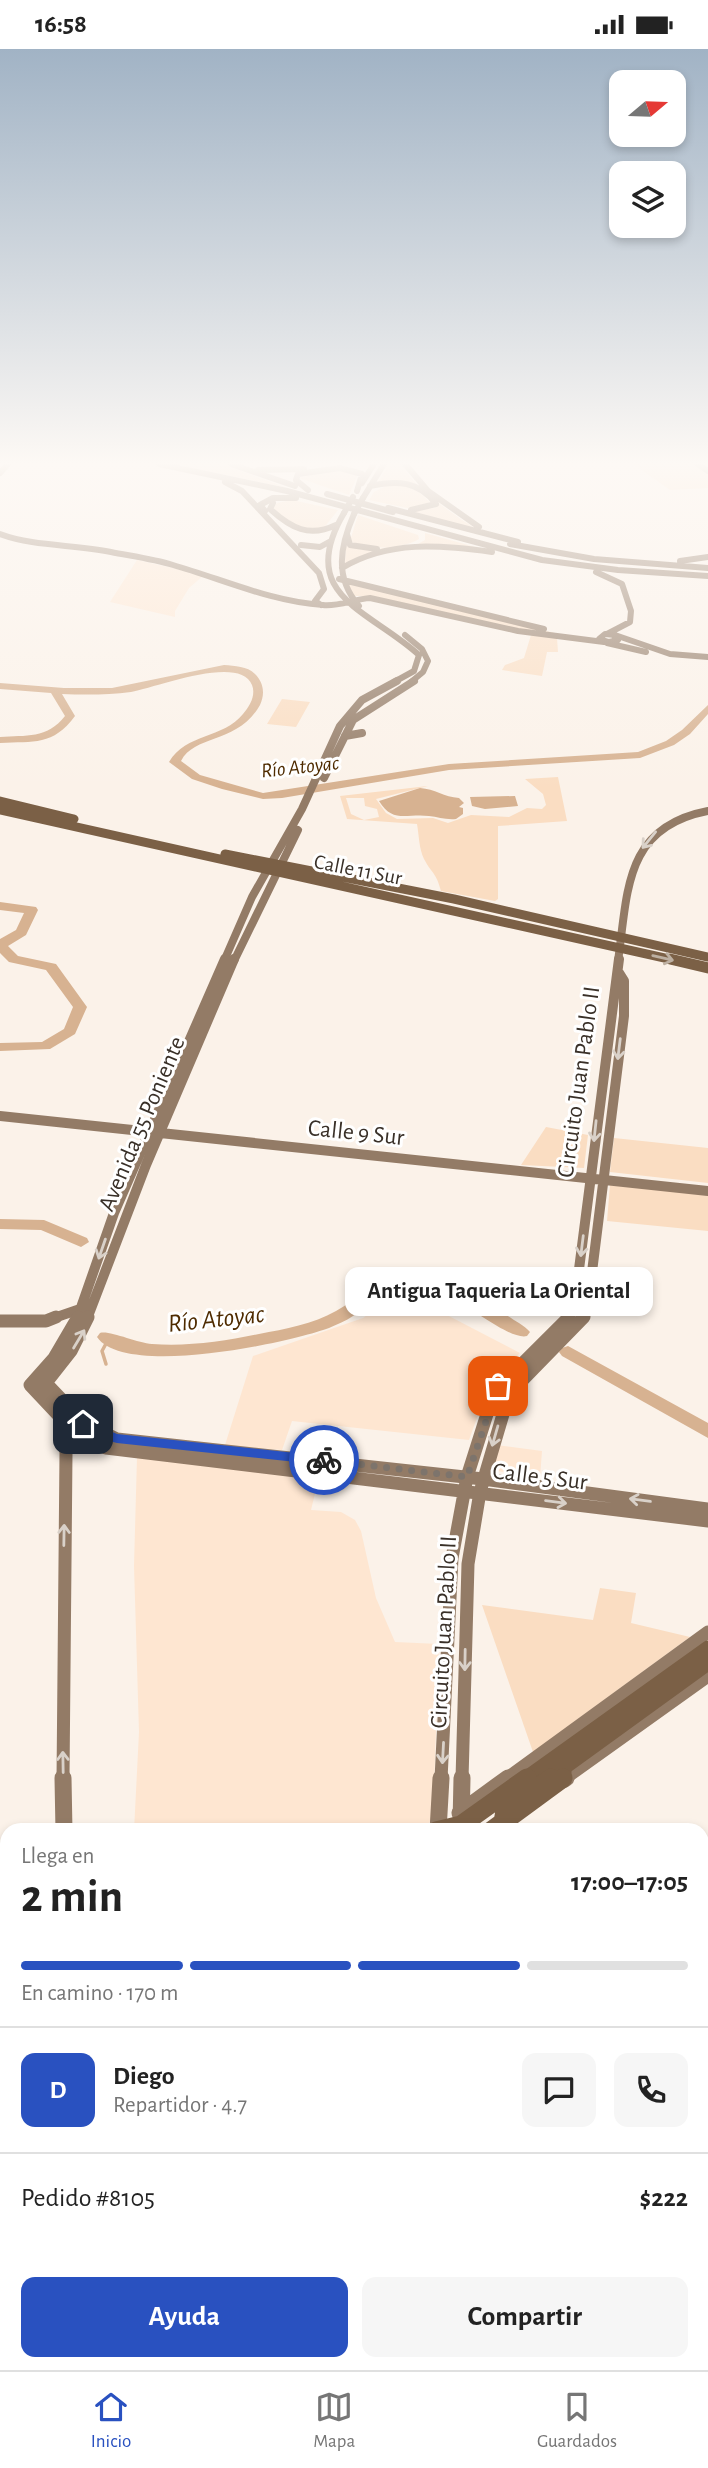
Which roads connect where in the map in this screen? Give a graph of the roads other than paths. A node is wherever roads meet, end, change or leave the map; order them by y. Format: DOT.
graph roads {
  1 [pos="197,572"];
  2 [pos="342,572"];
  3 [pos="598,572"];
  4 [pos="320,573"];
  5 [pos="328,573"];
  6 [pos="343,580"];
  7 [pos="333,589"];
  8 [pos="320,596"];
  9 [pos="345,598"];
  10 [pos="284,599"];
  11 [pos="396,603"];
  12 [pos="326,606"];
  13 [pos="356,611"];
  14 [pos="373,615"];
  15 [pos="584,633"];
  16 [pos="607,638"];
  17 [pos="708,658"];
  18 [pos="362,733"];
  19 [pos="345,736"];
  20 [pos="323,772"];
  21 [pos="0,801"];
  22 [pos="0,810"];
  23 [pos="708,811"];
  24 [pos="272,869"];
  25 [pos="620,941"];
  26 [pos="708,957"];
  27 [pos="708,968"];
  28 [pos="0,1114"];
  29 [pos="157,1130"];
  30 [pos="597,1177"];
  31 [pos="708,1188"];
  32 [pos="83,1308"];
  33 [pos="0,1321"];
  34 [pos="38,1384"];
  35 [pos="62,1402"];
  36 [pos="63,1422"];
  37 [pos="82,1433"];
  38 [pos="66,1453"];
  39 [pos="465,1484"];
  40 [pos="481,1485"];
  41 [pos="708,1509"];
  42 [pos="708,1521"];
  43 [pos="708,1632"];
  44 [pos="708,1648"];
  45 [pos="708,1663"];
  46 [pos="708,1676"];
  47 [pos="609,1726"];
  48 [pos="564,1772"];
  49 [pos="461,1822"];
  50 [pos="64,1823"];
  51 [pos="438,1823"];
  52 [pos="501,1823"];
  1 -- 10 [label="main road"];
  2 -- 6 [label="main road"];
  3 -- 16 [label="main road"];
  4 -- 5 [label="main road"];
  4 -- 8 [label="main road"];
  5 -- 6 [label="main road"];
  5 -- 7 [label="main road"];
  6 -- 9 [label="main road"];
  6 -- 15 [label="main road"];
  7 -- 8 [label="main road"];
  7 -- 9 [label="main road"];
  8 -- 9 [label="main road"];
  8 -- 10 [label="main road"];
  8 -- 12 [label="main road"];
  9 -- 11 [label="main road"];
  9 -- 12 [label="main road"];
  9 -- 13 [label="main road"];
  9 -- 14 [label="main road"];
  10 -- 12 [label="main road"];
  11 -- 14 [label="main road"];
  11 -- 16 [label="main road"];
  12 -- 13 [label="main road"];
  13 -- 20 [label="main road"];
  14 -- 19 [label="main road"];
  15 -- 16 [label="main road"];
  15 -- 16 [label="main road"];
  16 -- 17 [label="main road"];
  18 -- 19 [label="main road"];
  19 -- 20 [label="main road"];
  20 -- 24 [label="main road, Avenida 55 Poniente"];
  21 -- 24 [label="main road, Calle 11 Sur"];
  22 -- 24 [label="main road, Calle 11 Sur"];
  23 -- 25 [label="main road, Circuito Juan Pablo II, one-way"];
  24 -- 25 [label="main road, Calle 11 Sur"];
  24 -- 29 [label="main road, Avenida 55 Poniente"];
  25 -- 26 [label="main road, Calle 11 Sur"];
  25 -- 27 [label="main road, Calle 11 Sur, one-way"];
  25 -- 30 [label="main road, Circuito Juan Pablo II, one-way"];
  28 -- 29 [label="main road, Calle 9 Sur"];
  29 -- 30 [label="main road, Calle 9 Sur"];
  29 -- 32 [label="main road, Avenida 55 Poniente, one-way"];
  34 -- 29 [label="main road, Avenida 55 Poniente, one-way"];
  30 -- 31 [label="main road, Calle 9 Sur"];
  30 -- 39 [label="main road, Circuito Juan Pablo II, one-way"];
  30 -- 40 [label="main road, Circuito Juan Pablo II, one-way"];
  32 -- 33 [label="main road"];
  32 -- 34 [label="main road, Avenida 55 Poniente"];
  34 -- 35 [label="main road"];
  34 -- 36 [label="main road"];
  35 -- 36 [label="main road"];
  35 -- 37 [label="main road"];
  36 -- 37 [label="main road"];
  36 -- 38 [label="main road"];
  37 -- 38 [label="main road"];
  37 -- 39 [label="main road, Calle 5 Sur"];
  50 -- 38 [label="main road, one-way"];
  39 -- 40 [label="main road, Calle 5 Sur"];
  39 -- 51 [label="main road, Circuito Juan Pablo II, one-way"];
  41 -- 40 [label="main road, Calle 5 Sur, one-way"];
  40 -- 42 [label="main road, Calle 5 Sur, one-way"];
  40 -- 49 [label="main road, Circuito Juan Pablo II, one-way"];
  43 -- 49 [label="main road"];
  44 -- 47 [label="main road"];
  45 -- 47 [label="main road"];
  46 -- 48 [label="main road"];
  47 -- 48 [label="main road"];
  47 -- 49 [label="main road"];
  48 -- 52 [label="main road"];
}
